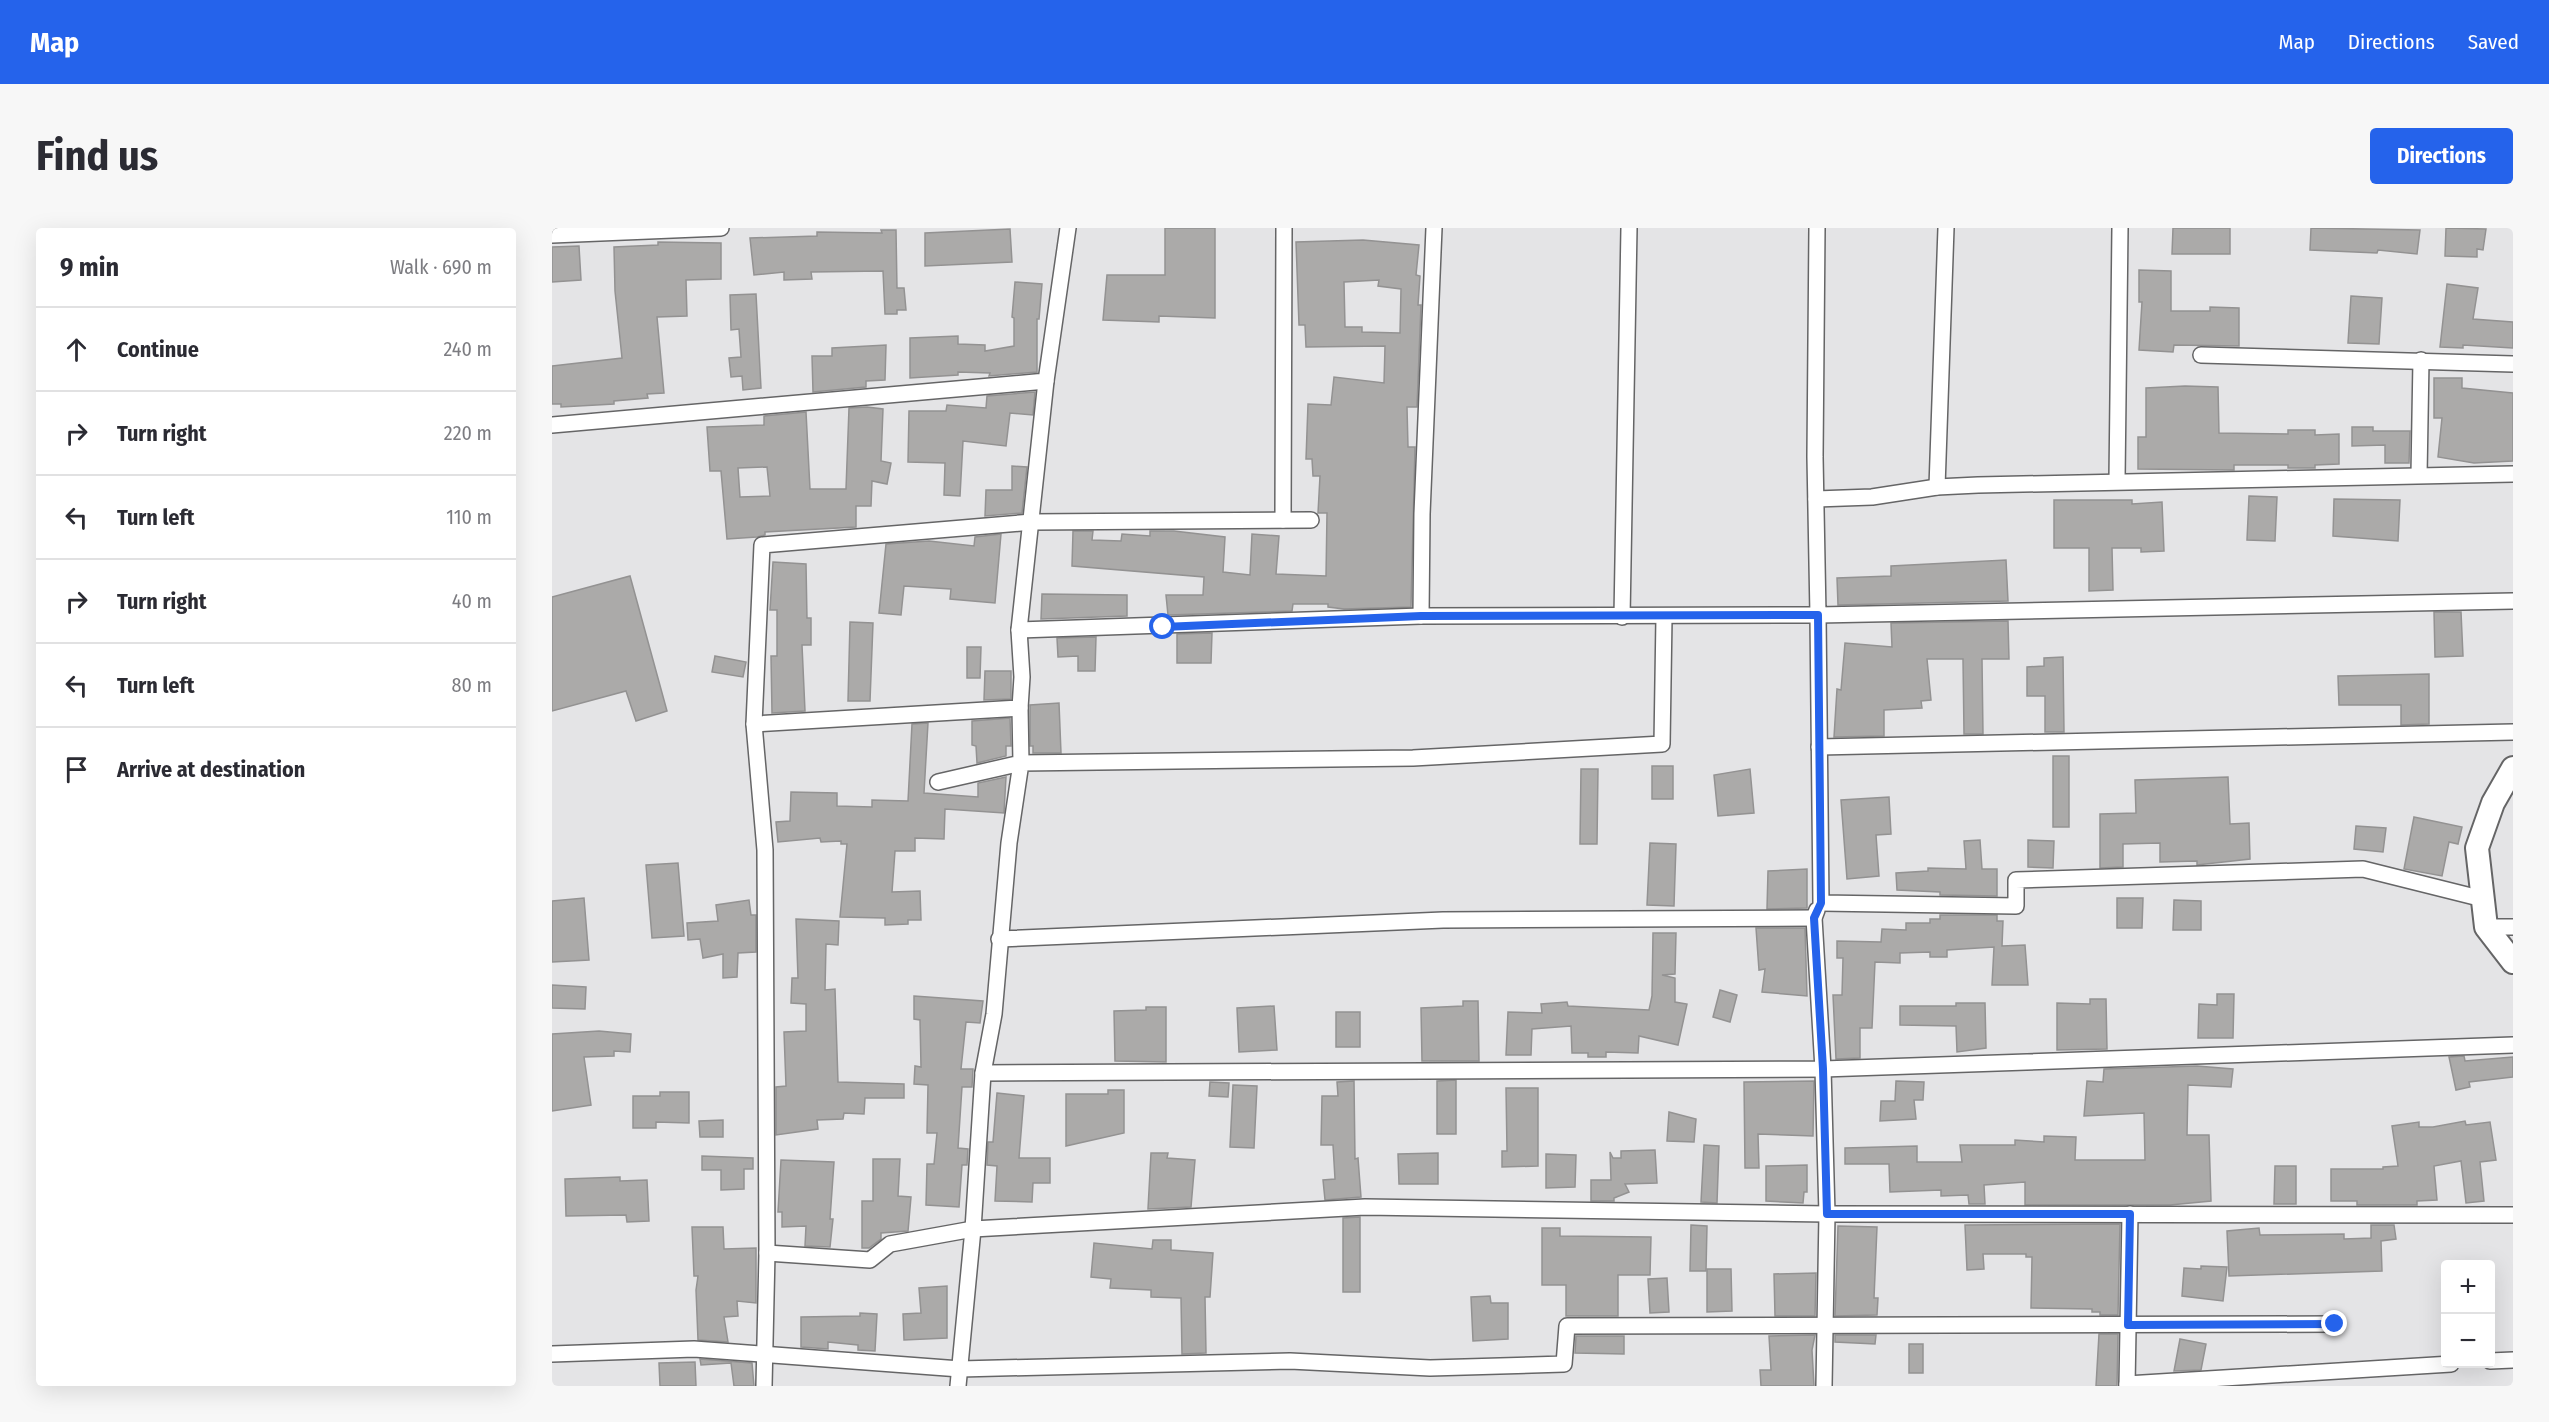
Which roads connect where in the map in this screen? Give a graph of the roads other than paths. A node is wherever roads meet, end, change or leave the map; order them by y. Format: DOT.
graph roads {
  1 [pos="721,228"];
  2 [pos="1068,228"];
  3 [pos="1284,228"];
  4 [pos="1434,228"];
  5 [pos="1629,228"];
  6 [pos="1817,228"];
  7 [pos="1946,228"];
  8 [pos="2121,228"];
  9 [pos="552,235"];
  10 [pos="2201,355"];
  11 [pos="2421,360"];
  12 [pos="2513,364"];
  13 [pos="1046,381"];
  14 [pos="552,424"];
  15 [pos="2513,474"];
  16 [pos="2419,475"];
  17 [pos="2116,480"];
  18 [pos="1937,487"];
  19 [pos="1816,499"];
  20 [pos="1283,520"];
  21 [pos="1311,520"];
  22 [pos="1032,522"];
  23 [pos="2513,601"];
  24 [pos="1818,615"];
  25 [pos="1421,616"];
  26 [pos="1622,617"];
  27 [pos="1664,617"];
  28 [pos="1019,630"];
  29 [pos="1020,708"];
  30 [pos="754,724"];
  31 [pos="2513,732"];
  32 [pos="1819,747"];
  33 [pos="1021,763"];
  34 [pos="2512,774"];
  35 [pos="938,782"];
  36 [pos="2483,898"];
  37 [pos="1821,903"];
  38 [pos="1814,918"];
  39 [pos="2486,927"];
  40 [pos="2513,927"];
  41 [pos="999,939"];
  42 [pos="2513,962"];
  43 [pos="2513,1045"];
  44 [pos="1823,1069"];
  45 [pos="982,1073"];
  46 [pos="1827,1214"];
  47 [pos="2130,1214"];
  48 [pos="2513,1215"];
  49 [pos="973,1228"];
  50 [pos="766,1253"];
  51 [pos="2335,1324"];
  52 [pos="2128,1325"];
  53 [pos="1824,1326"];
  54 [pos="764,1353"];
  55 [pos="552,1354"];
  56 [pos="2513,1360"];
  57 [pos="2495,1361"];
  58 [pos="2441,1365"];
  59 [pos="960,1369"];
  60 [pos="2127,1385"];
  61 [pos="764,1386"];
  62 [pos="958,1386"];
  63 [pos="1824,1386"];
  1 -- 9 [label="street"];
  2 -- 13 [label="street"];
  3 -- 20 [label="street"];
  4 -- 25 [label="street"];
  5 -- 26 [label="street"];
  6 -- 19 [label="street"];
  7 -- 18 [label="street"];
  8 -- 17 [label="street"];
  10 -- 11 [label="street"];
  11 -- 12 [label="street"];
  11 -- 16 [label="street"];
  13 -- 14 [label="street"];
  13 -- 22 [label="street"];
  15 -- 16 [label="street"];
  16 -- 17 [label="street"];
  17 -- 18 [label="street"];
  18 -- 19 [label="street"];
  19 -- 24 [label="street"];
  20 -- 21 [label="street"];
  20 -- 22 [label="street"];
  22 -- 28 [label="street"];
  22 -- 30 [label="street"];
  23 -- 24 [label="street"];
  24 -- 27 [label="street"];
  24 -- 32 [label="street"];
  25 -- 26 [label="street"];
  25 -- 28 [label="street"];
  26 -- 27 [label="street"];
  27 -- 33 [label="street"];
  28 -- 29 [label="street"];
  29 -- 30 [label="street"];
  29 -- 33 [label="street"];
  30 -- 50 [label="street"];
  31 -- 32 [label="street"];
  32 -- 37 [label="street"];
  33 -- 35 [label="street"];
  33 -- 41 [label="street"];
  34 -- 36 [label="main road"];
  36 -- 37 [label="street"];
  36 -- 39 [label="main road"];
  37 -- 38 [label="street"];
  38 -- 41 [label="street"];
  38 -- 44 [label="street"];
  39 -- 40 [label="street"];
  39 -- 42 [label="main road"];
  41 -- 45 [label="street"];
  43 -- 44 [label="street"];
  44 -- 45 [label="street"];
  44 -- 46 [label="street"];
  45 -- 49 [label="street"];
  46 -- 47 [label="street"];
  46 -- 49 [label="street"];
  46 -- 53 [label="street"];
  47 -- 48 [label="street"];
  47 -- 52 [label="street"];
  49 -- 50 [label="street"];
  49 -- 59 [label="street"];
  50 -- 54 [label="street"];
  51 -- 52 [label="street"];
  52 -- 53 [label="street"];
  52 -- 60 [label="street"];
  53 -- 59 [label="street"];
  53 -- 63 [label="street"];
  54 -- 55 [label="street"];
  54 -- 59 [label="street"];
  54 -- 61 [label="street"];
  56 -- 57 [label="street"];
  58 -- 60 [label="street"];
  59 -- 62 [label="street"];
}
